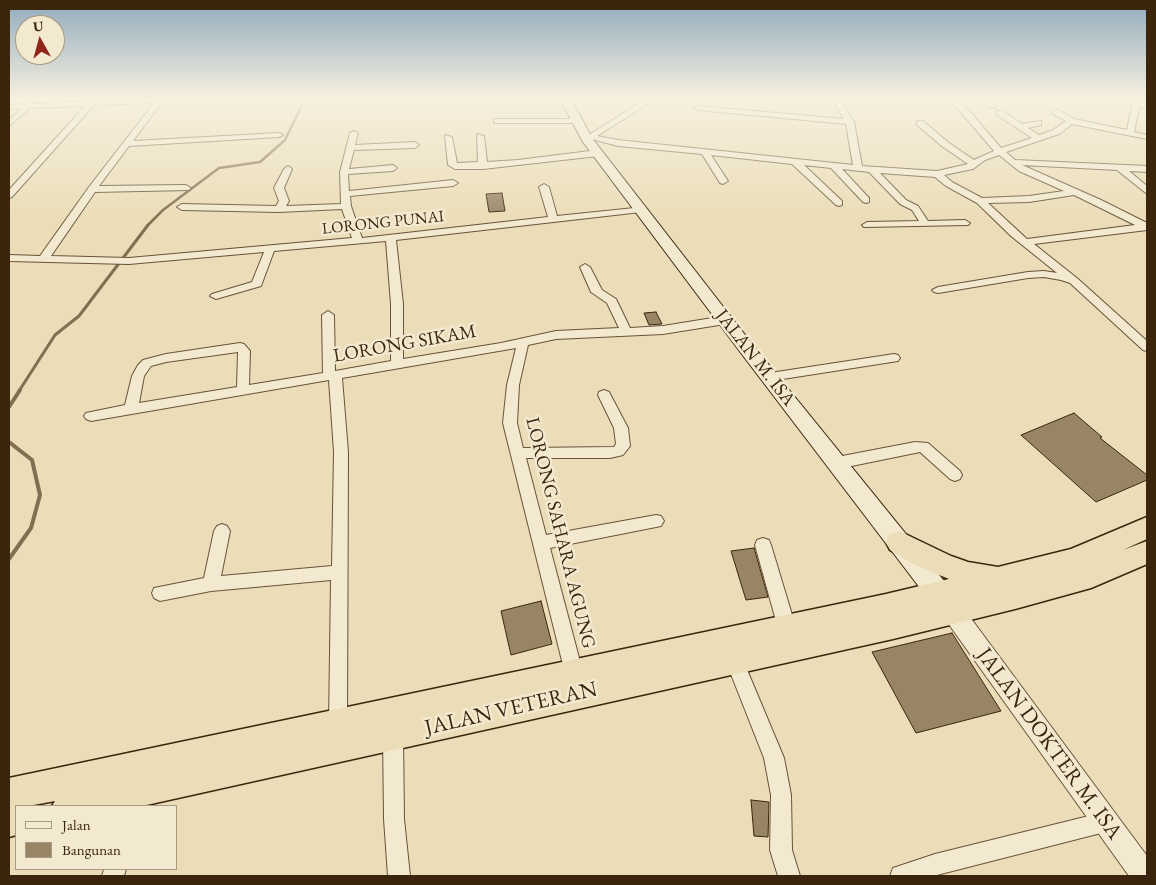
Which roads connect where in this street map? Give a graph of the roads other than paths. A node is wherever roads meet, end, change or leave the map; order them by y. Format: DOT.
graph roads {
  1 [pos="58,140"];
  2 [pos="129,140"];
  3 [pos="189,140"];
  4 [pos="351,140"];
  5 [pos="448,140"];
  6 [pos="480,140"];
  7 [pos="591,140"];
  8 [pos="603,140"];
  9 [pos="853,140"];
  10 [pos="940,140"];
  11 [pos="990,140"];
  12 [pos="1035,140"];
  13 [pos="126,144"];
  14 [pos="415,146"];
  15 [pos="349,148"];
  16 [pos="705,152"];
  17 [pos="1000,152"];
  18 [pos="598,153"];
  19 [pos="794,161"];
  20 [pos="1012,162"];
  21 [pos="974,164"];
  22 [pos="833,165"];
  23 [pos="483,166"];
  24 [pos="1119,167"];
  25 [pos="393,168"];
  26 [pos="858,168"];
  27 [pos="288,169"];
  28 [pos="1147,169"];
  29 [pos="872,170"];
  30 [pos="344,172"];
  31 [pos="937,174"];
  32 [pos="723,182"];
  33 [pos="453,183"];
  34 [pos="92,188"];
  35 [pos="186,188"];
  36 [pos="544,188"];
  37 [pos="1147,191"];
  38 [pos="1075,192"];
  39 [pos="344,194"];
  40 [pos="9,195"];
  41 [pos="866,200"];
  42 [pos="980,201"];
  43 [pos="839,203"];
  44 [pos="346,206"];
  45 [pos="182,207"];
  46 [pos="280,208"];
  47 [pos="640,209"];
  48 [pos="553,219"];
  49 [pos="925,223"];
  50 [pos="965,223"];
  51 [pos="867,225"];
  52 [pos="1146,227"];
  53 [pos="391,237"];
  54 [pos="358,241"];
  55 [pos="1026,242"];
  56 [pos="270,250"];
  57 [pos="9,258"];
  58 [pos="44,258"];
  59 [pos="129,261"];
  60 [pos="108,262"];
  61 [pos="586,267"];
  62 [pos="1074,281"];
  63 [pos="938,290"];
  64 [pos="216,296"];
  65 [pos="328,315"];
  66 [pos="725,320"];
  67 [pos="627,333"];
  68 [pos="523,342"];
  69 [pos="1147,347"];
  70 [pos="894,358"];
  71 [pos="396,364"];
  72 [pos="332,376"];
  73 [pos="770,377"];
  74 [pos="243,389"];
  75 [pos="604,395"];
  76 [pos="131,408"];
  77 [pos="91,416"];
  78 [pos="517,453"];
  79 [pos="838,463"];
  80 [pos="955,475"];
  81 [pos="656,521"];
  82 [pos="222,530"];
  83 [pos="900,542"];
  84 [pos="540,543"];
  85 [pos="763,545"];
  86 [pos="1147,546"];
  87 [pos="1082,568"];
  88 [pos="340,572"];
  89 [pos="1001,578"];
  90 [pos="212,584"];
  91 [pos="160,593"];
  92 [pos="946,603"];
  93 [pos="787,628"];
  94 [pos="734,659"];
  95 [pos="574,673"];
  96 [pos="338,724"];
  97 [pos="393,735"];
  98 [pos="9,794"];
  99 [pos="131,799"];
  100 [pos="78,805"];
  101 [pos="1105,822"];
  102 [pos="1145,872"];
  103 [pos="399,876"];
  104 [pos="789,876"];
  105 [pos="901,876"];
  1 -- 40 [label="street"];
  2 -- 13 [label="street"];
  3 -- 13 [label="street"];
  4 -- 15 [label="street"];
  5 -- 23 [label="street"];
  6 -- 23 [label="street"];
  7 -- 18 [label="main road, JALAN M. ISA"];
  8 -- 16 [label="street"];
  9 -- 26 [label="street"];
  10 -- 21 [label="street"];
  11 -- 17 [label="street"];
  12 -- 17 [label="street"];
  13 -- 34 [label="street"];
  14 -- 15 [label="street"];
  15 -- 30 [label="street"];
  16 -- 19 [label="street"];
  16 -- 32 [label="street"];
  17 -- 20 [label="street"];
  17 -- 21 [label="street"];
  18 -- 23 [label="street"];
  18 -- 47 [label="main road, JALAN M. ISA"];
  19 -- 22 [label="street"];
  19 -- 43 [label="street"];
  20 -- 24 [label="street"];
  20 -- 38 [label="street"];
  21 -- 31 [label="street"];
  22 -- 26 [label="street"];
  22 -- 41 [label="street"];
  24 -- 28 [label="street"];
  24 -- 37 [label="street"];
  25 -- 30 [label="street"];
  26 -- 29 [label="street"];
  27 -- 46 [label="street"];
  29 -- 31 [label="street"];
  29 -- 49 [label="street"];
  30 -- 39 [label="street"];
  31 -- 42 [label="street"];
  33 -- 39 [label="street"];
  34 -- 35 [label="street"];
  34 -- 58 [label="street"];
  36 -- 48 [label="street"];
  38 -- 42 [label="street"];
  38 -- 52 [label="street"];
  39 -- 44 [label="street"];
  42 -- 55 [label="street"];
  44 -- 46 [label="street"];
  44 -- 54 [label="street"];
  45 -- 46 [label="street"];
  47 -- 48 [label="street, LORONG PUNAI"];
  47 -- 66 [label="main road, JALAN M. ISA"];
  48 -- 53 [label="street, LORONG PUNAI"];
  49 -- 50 [label="street"];
  49 -- 51 [label="street"];
  52 -- 55 [label="street"];
  53 -- 54 [label="street, LORONG PUNAI"];
  53 -- 71 [label="street"];
  54 -- 56 [label="street, LORONG PUNAI"];
  55 -- 62 [label="street"];
  56 -- 59 [label="street, LORONG PUNAI"];
  56 -- 64 [label="street"];
  57 -- 58 [label="street"];
  58 -- 60 [label="street"];
  59 -- 60 [label="street"];
  61 -- 67 [label="street"];
  62 -- 63 [label="street"];
  62 -- 69 [label="street"];
  65 -- 72 [label="street"];
  66 -- 67 [label="street, LORONG SIKAM"];
  66 -- 73 [label="main road, JALAN M. ISA"];
  67 -- 68 [label="street, LORONG SIKAM"];
  68 -- 71 [label="street, LORONG SIKAM"];
  68 -- 78 [label="street, LORONG SAHARA AGUNG"];
  70 -- 73 [label="street"];
  71 -- 72 [label="street, LORONG SIKAM"];
  72 -- 74 [label="street, LORONG SIKAM"];
  72 -- 88 [label="street"];
  73 -- 79 [label="main road, JALAN M. ISA"];
  74 -- 76 [label="street, LORONG SIKAM"];
  74 -- 76 [label="street"];
  75 -- 78 [label="street"];
  76 -- 77 [label="street, LORONG SIKAM"];
  78 -- 84 [label="street, LORONG SAHARA AGUNG"];
  79 -- 80 [label="street"];
  79 -- 83 [label="main road, JALAN M. ISA"];
  81 -- 84 [label="street"];
  82 -- 90 [label="street"];
  83 -- 89 [label="highway"];
  83 -- 92 [label="main road, JALAN M. ISA"];
  84 -- 95 [label="street, LORONG SAHARA AGUNG"];
  85 -- 93 [label="street"];
  86 -- 87 [label="highway"];
  87 -- 89 [label="highway"];
  87 -- 92 [label="highway"];
  88 -- 90 [label="street"];
  88 -- 96 [label="street"];
  89 -- 92 [label="highway"];
  90 -- 91 [label="street"];
  92 -- 93 [label="highway, JALAN VETERAN"];
  92 -- 94 [label="highway, JALAN VETERAN"];
  92 -- 101 [label="street, JALAN DOKTER M. ISA"];
  93 -- 95 [label="highway, JALAN VETERAN"];
  94 -- 97 [label="highway, JALAN VETERAN"];
  94 -- 104 [label="street"];
  95 -- 96 [label="highway, JALAN VETERAN"];
  96 -- 98 [label="highway, JALAN VETERAN"];
  97 -- 99 [label="highway, JALAN VETERAN"];
  97 -- 103 [label="street"];
  99 -- 100 [label="highway, JALAN VETERAN"];
  101 -- 102 [label="street, JALAN DOKTER M. ISA"];
  101 -- 105 [label="street"];
}
